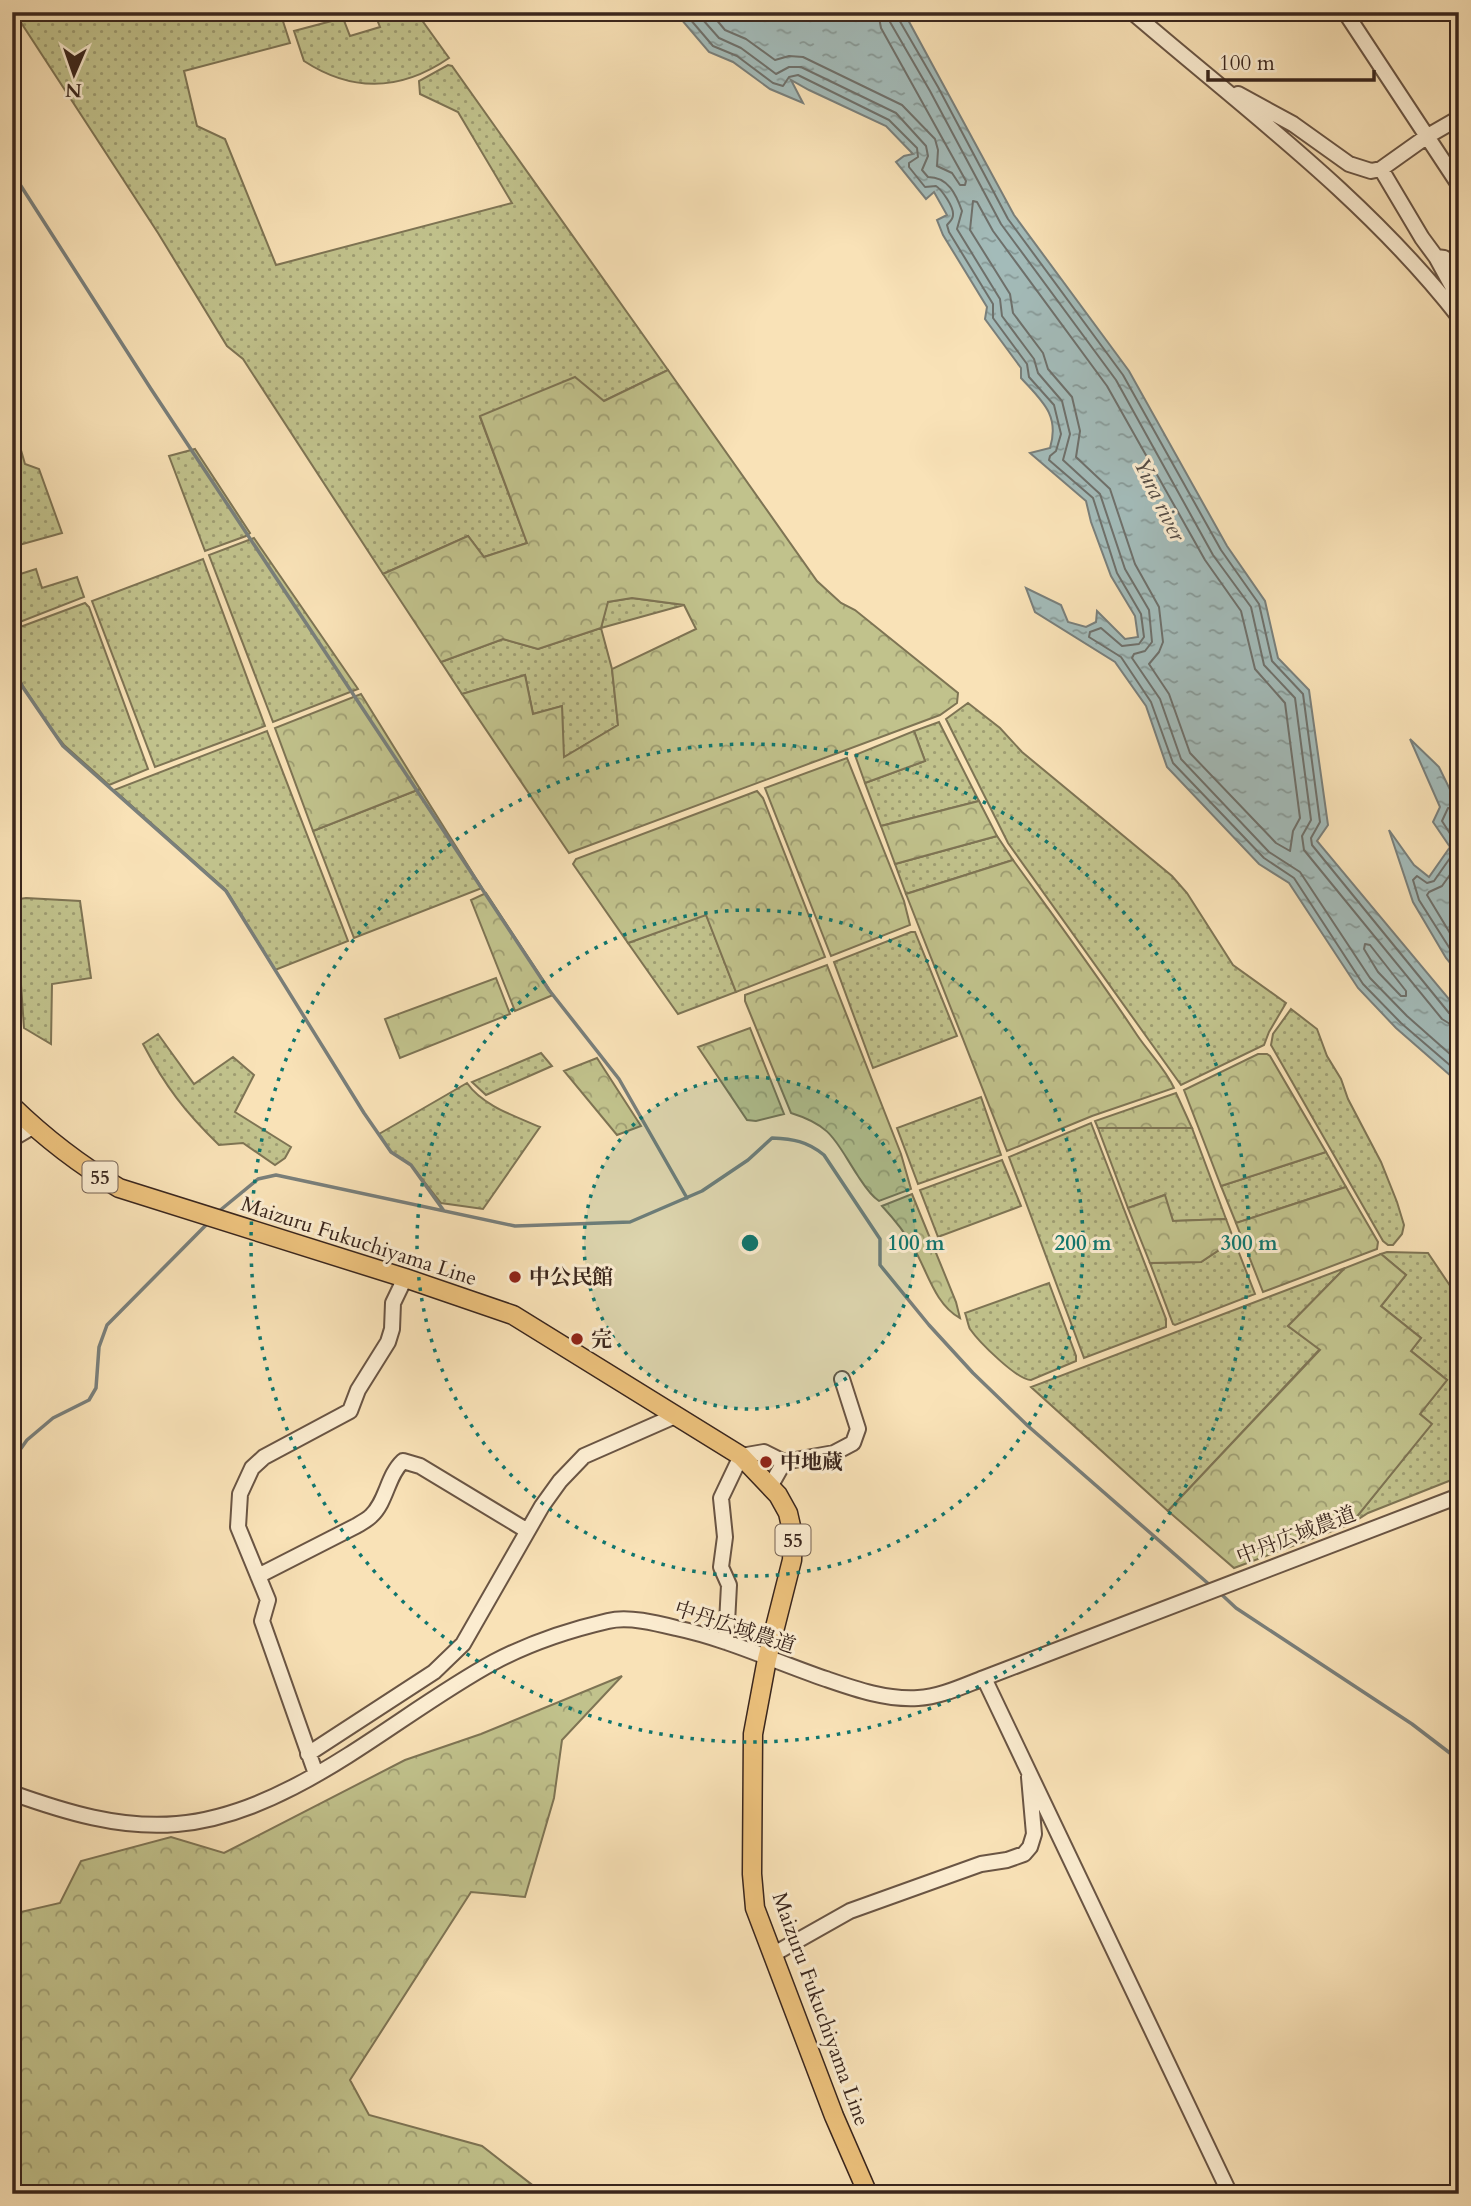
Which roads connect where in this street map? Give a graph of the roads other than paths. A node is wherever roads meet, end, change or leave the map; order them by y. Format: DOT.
graph roads {
  1 [pos="1132,12"];
  2 [pos="1345,12"];
  3 [pos="1216,83"];
  4 [pos="1459,118"];
  5 [pos="1426,136"];
  6 [pos="1381,169"];
  7 [pos="1459,185"];
  8 [pos="1436,257"];
  9 [pos="1459,267"];
  10 [pos="1458,309"];
  11 [pos="12,1106"];
  12 [pos="34,1126"];
  13 [pos="12,1139"];
  14 [pos="405,1278"];
  15 [pos="842,1379"];
  16 [pos="675,1416"];
  17 [pos="741,1456"];
  18 [pos="783,1462"];
  19 [pos="771,1485"];
  20 [pos="1459,1496"];
  21 [pos="526,1530"];
  22 [pos="258,1576"];
  23 [pos="726,1642"];
  24 [pos="767,1659"];
  25 [pos="988,1676"];
  26 [pos="308,1754"];
  27 [pos="1028,1767"];
  28 [pos="316,1774"];
  29 [pos="12,1793"];
  30 [pos="772,1955"];
  31 [pos="868,2194"];
  32 [pos="1230,2194"];
  1 -- 3 [label="street"];
  2 -- 5 [label="street"];
  3 -- 6 [label="street"];
  3 -- 10 [label="street"];
  4 -- 5 [label="street"];
  5 -- 6 [label="street"];
  5 -- 7 [label="street"];
  6 -- 8 [label="street"];
  8 -- 9 [label="street"];
  8 -- 10 [label="street"];
  11 -- 12 [label="main road, Maizuru Fukuchiyama Line / 55"];
  12 -- 13 [label="street"];
  12 -- 14 [label="main road, Maizuru Fukuchiyama Line / 55"];
  14 -- 16 [label="main road, Maizuru Fukuchiyama Line / 55"];
  14 -- 22 [label="street"];
  15 -- 18 [label="street"];
  16 -- 17 [label="main road, Maizuru Fukuchiyama Line / 55"];
  16 -- 21 [label="street"];
  17 -- 18 [label="street"];
  17 -- 19 [label="main road, Maizuru Fukuchiyama Line / 55"];
  17 -- 23 [label="street"];
  18 -- 19 [label="street"];
  19 -- 24 [label="main road, Maizuru Fukuchiyama Line / 55"];
  20 -- 25 [label="street, 中丹広域農道"];
  21 -- 22 [label="street"];
  21 -- 26 [label="street"];
  22 -- 26 [label="street"];
  23 -- 24 [label="street, 中丹広域農道"];
  23 -- 28 [label="street, 中丹広域農道"];
  24 -- 25 [label="street, 中丹広域農道"];
  24 -- 30 [label="main road, Maizuru Fukuchiyama Line / 55"];
  25 -- 27 [label="street"];
  26 -- 28 [label="street"];
  27 -- 30 [label="street"];
  27 -- 32 [label="street"];
  28 -- 29 [label="street, 中丹広域農道"];
  30 -- 31 [label="main road, Maizuru Fukuchiyama Line / 55"];
}
